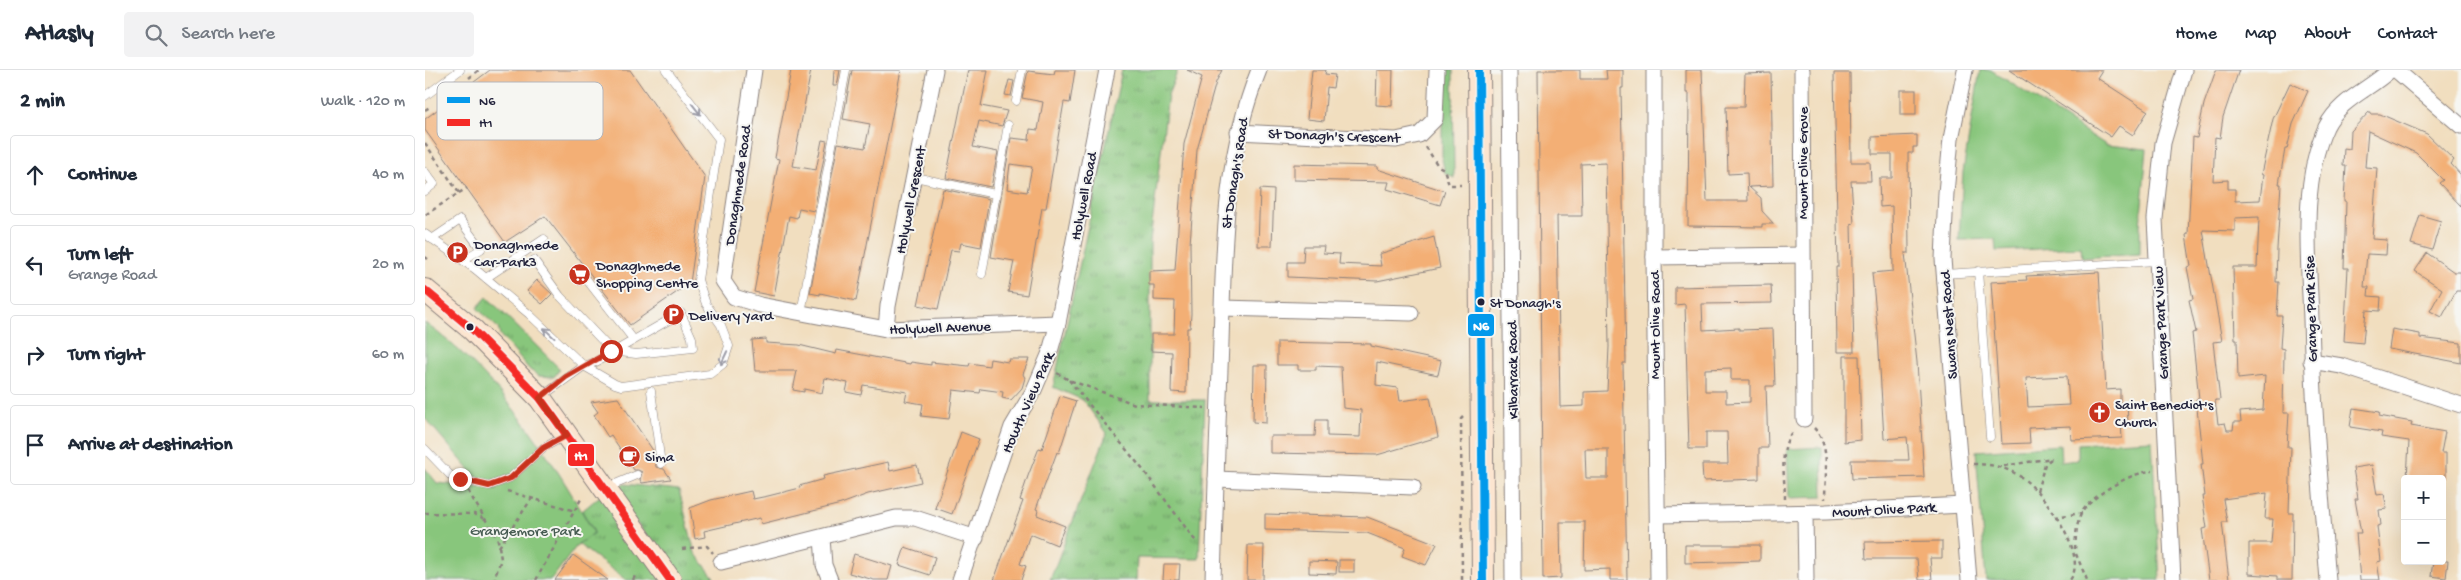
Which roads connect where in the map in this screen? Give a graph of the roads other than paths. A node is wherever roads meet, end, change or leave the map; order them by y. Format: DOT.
graph roads {
  1 [pos="460,70"];
  2 [pos="666,70"];
  3 [pos="754,70"];
  4 [pos="846,70"];
  5 [pos="935,70"];
  6 [pos="1022,70"];
  7 [pos="1107,70"];
  8 [pos="1259,70"];
  9 [pos="1437,70"];
  10 [pos="1479,70"];
  11 [pos="1509,70"];
  12 [pos="1654,70"];
  13 [pos="1803,70"];
  14 [pos="1965,70"];
  15 [pos="2184,70"];
  16 [pos="2390,70"];
  17 [pos="2396,70"];
  18 [pos="444,82"];
  19 [pos="437,87"];
  20 [pos="425,96"];
  21 [pos="1016,102"];
  22 [pos="1008,125"];
  23 [pos="2461,126"];
  24 [pos="1238,132"];
  25 [pos="425,172"];
  26 [pos="915,177"];
  27 [pos="425,191"];
  28 [pos="995,194"];
  29 [pos="428,236"];
  30 [pos="545,239"];
  31 [pos="1802,255"];
  32 [pos="1654,257"];
  33 [pos="463,260"];
  34 [pos="534,260"];
  35 [pos="2157,261"];
  36 [pos="1978,271"];
  37 [pos="982,274"];
  38 [pos="1944,274"];
  39 [pos="487,278"];
  40 [pos="587,280"];
  41 [pos="425,290"];
  42 [pos="734,297"];
  43 [pos="1222,308"];
  44 [pos="801,313"];
  45 [pos="1411,313"];
  46 [pos="1058,323"];
  47 [pos="886,329"];
  48 [pos="633,339"];
  49 [pos="611,351"];
  50 [pos="2311,361"];
  51 [pos="584,366"];
  52 [pos="651,391"];
  53 [pos="540,398"];
  54 [pos="2461,405"];
  55 [pos="1804,419"];
  56 [pos="567,435"];
  57 [pos="1990,437"];
  58 [pos="425,449"];
  59 [pos="661,464"];
  60 [pos="637,475"];
  61 [pos="1216,479"];
  62 [pos="1413,487"];
  63 [pos="604,489"];
  64 [pos="1963,505"];
  65 [pos="1805,512"];
  66 [pos="1658,515"];
  67 [pos="821,538"];
  68 [pos="976,538"];
  69 [pos="721,562"];
  70 [pos="670,580"];
  71 [pos="830,580"];
  72 [pos="960,580"];
  73 [pos="1213,580"];
  74 [pos="1483,580"];
  75 [pos="1513,580"];
  76 [pos="1658,580"];
  77 [pos="1806,580"];
  78 [pos="1969,580"];
  79 [pos="2173,580"];
  80 [pos="2328,580"];
  1 -- 18 [label="lane"];
  2 -- 51 [label="lane, one-way"];
  3 -- 42 [label="street, Donaghmede Road"];
  4 -- 44 [label="lane"];
  5 -- 26 [label="street, Holywell Crescent"];
  6 -- 21 [label="lane"];
  7 -- 46 [label="street, Holywell Road"];
  8 -- 24 [label="street, St Donagh's Road"];
  9 -- 24 [label="street, St Donagh's Crescent"];
  10 -- 74 [label="main road, Kilbarrack Road"];
  11 -- 75 [label="street, Kilbarrack Road"];
  12 -- 32 [label="street, Mount Olive Road"];
  13 -- 31 [label="street, Mount Olive Grove"];
  14 -- 38 [label="street, Swans Nest Road"];
  15 -- 35 [label="street, Grange Park View"];
  16 -- 50 [label="street, Grange Park Rise"];
  17 -- 23 [label="street"];
  19 -- 20 [label="lane"];
  22 -- 28 [label="lane"];
  24 -- 43 [label="street, St Donagh's Road"];
  25 -- 27 [label="lane"];
  26 -- 28 [label="lane"];
  26 -- 47 [label="street, Holywell Crescent"];
  28 -- 37 [label="lane"];
  29 -- 33 [label="lane"];
  29 -- 33 [label="lane"];
  30 -- 39 [label="lane"];
  31 -- 32 [label="street"];
  31 -- 55 [label="street, Mount Olive Grove"];
  32 -- 66 [label="street, Mount Olive Road"];
  33 -- 39 [label="lane"];
  34 -- 49 [label="lane"];
  35 -- 36 [label="lane"];
  35 -- 79 [label="street, Grange Park View"];
  36 -- 38 [label="lane"];
  36 -- 57 [label="lane"];
  38 -- 64 [label="street, Swans Nest Road"];
  51 -- 39 [label="lane, one-way"];
  40 -- 48 [label="lane"];
  41 -- 53 [label="main road"];
  42 -- 44 [label="street, Holywell Avenue"];
  43 -- 45 [label="street"];
  43 -- 61 [label="street, St Donagh's Road"];
  44 -- 47 [label="street, Holywell Avenue"];
  46 -- 47 [label="street, Holywell Avenue"];
  46 -- 68 [label="street, Howth View Park"];
  48 -- 49 [label="lane"];
  48 -- 49 [label="lane"];
  49 -- 51 [label="lane"];
  50 -- 54 [label="street"];
  50 -- 80 [label="street, Grange Park Rise"];
  51 -- 53 [label="lane"];
  52 -- 59 [label="lane"];
  53 -- 56 [label="main road"];
  56 -- 58 [label="lane"];
  56 -- 63 [label="main road"];
  60 -- 63 [label="lane"];
  61 -- 62 [label="street"];
  61 -- 73 [label="street, St Donagh's Road"];
  63 -- 70 [label="main road"];
  64 -- 65 [label="street, Mount Olive Park"];
  64 -- 78 [label="street, Swans Nest Road"];
  65 -- 66 [label="street, Mount Olive Park"];
  65 -- 77 [label="street"];
  66 -- 76 [label="street, Mount Olive Road"];
  67 -- 68 [label="street"];
  67 -- 69 [label="street"];
  67 -- 71 [label="street"];
  68 -- 72 [label="street, Howth View Park"];
}
